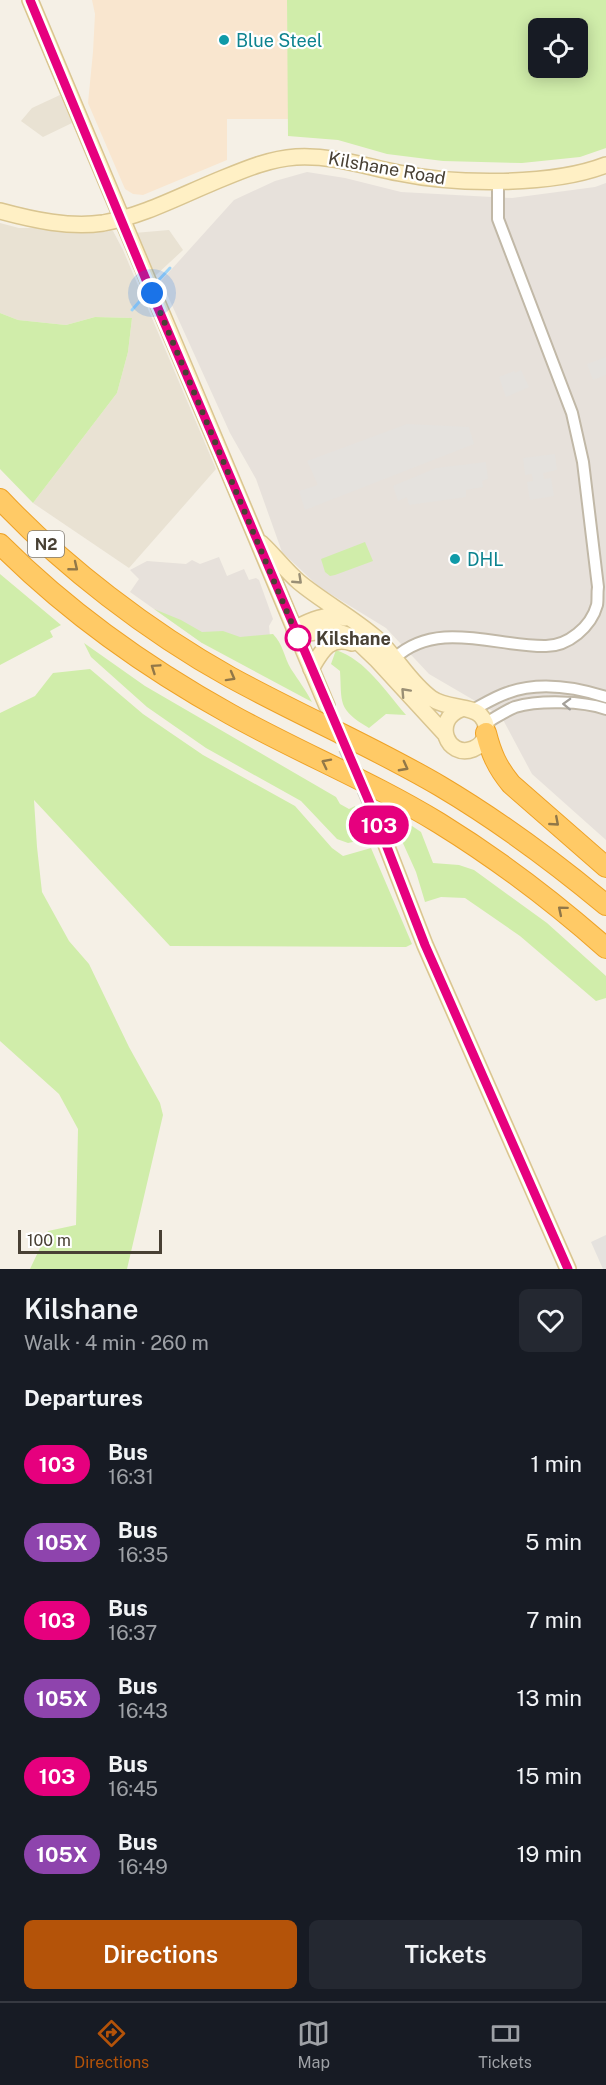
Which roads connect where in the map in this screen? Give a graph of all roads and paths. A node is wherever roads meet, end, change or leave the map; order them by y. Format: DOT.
graph roads {
  1 [pos="30,0"];
  2 [pos="606,165"];
  3 [pos="498,180"];
  4 [pos="0,211"];
  5 [pos="120,219"];
  6 [pos="0,499"];
  7 [pos="256,539"];
  8 [pos="0,544"];
  9 [pos="348,618"];
  10 [pos="294,629"];
  11 [pos="363,647"];
  12 [pos="395,658"];
  13 [pos="311,669"];
  14 [pos="606,696"];
  15 [pos="327,706"];
  16 [pos="467,709"];
  17 [pos="606,709"];
  18 [pos="486,728"];
  19 [pos="445,734"];
  20 [pos="373,811"];
  21 [pos="606,867"];
  22 [pos="606,905"];
  23 [pos="606,948"];
  24 [pos="568,1269"];
  1 -- 5 [label="main road"];
  2 -- 3 [label="main road, Kilshane Road"];
  3 -- 5 [label="main road, Kilshane Road"];
  3 -- 12 [label="street"];
  4 -- 5 [label="main road, Kilshane Road"];
  5 -- 7 [label="main road"];
  6 -- 22 [label="highway, N2, one-way"];
  7 -- 9 [label="main road, one-way"];
  7 -- 10 [label="main road"];
  23 -- 8 [label="highway, N2, one-way"];
  9 -- 10 [label="main road"];
  9 -- 12 [label="main road"];
  10 -- 11 [label="main road"];
  10 -- 13 [label="main road"];
  11 -- 13 [label="main road"];
  19 -- 11 [label="main road, one-way"];
  12 -- 16 [label="main road"];
  13 -- 15 [label="main road"];
  14 -- 16 [label="street"];
  16 -- 18 [label="main road"];
  16 -- 19 [label="main road"];
  17 -- 18 [label="street, one-way"];
  18 -- 19 [label="main road"];
  18 -- 21 [label="highway, one-way"];
  20 -- 24 [label="main road"];
}
